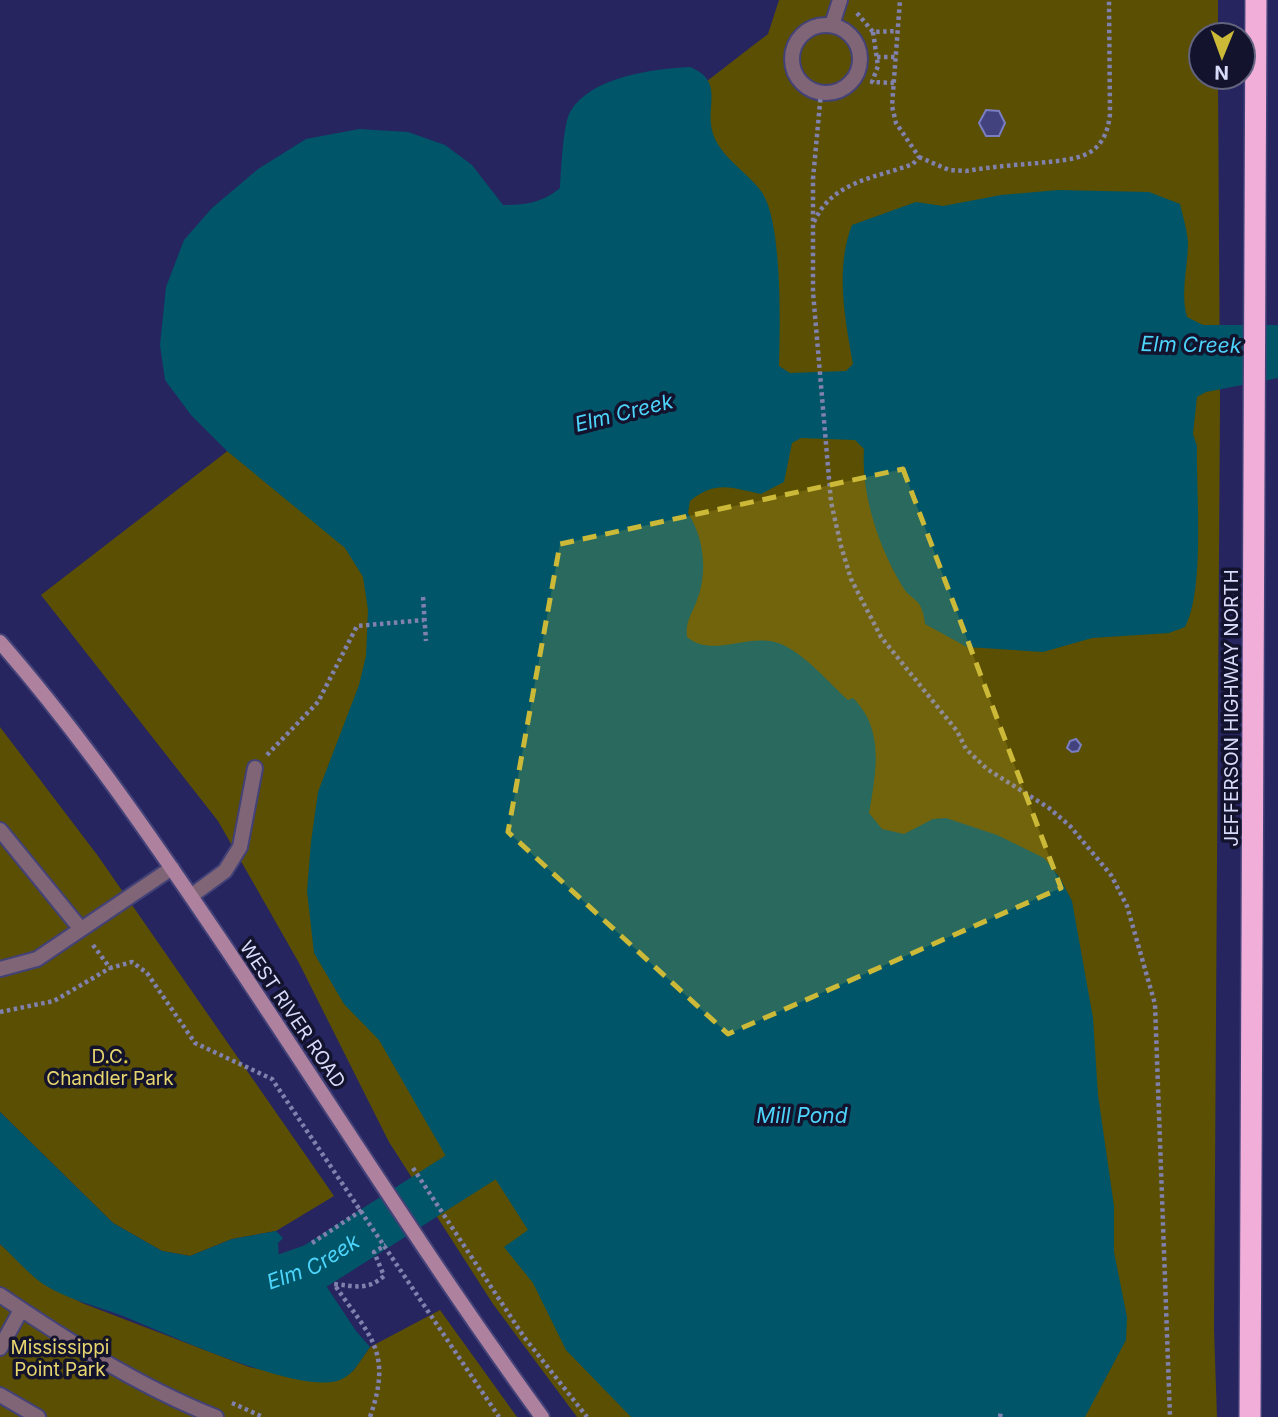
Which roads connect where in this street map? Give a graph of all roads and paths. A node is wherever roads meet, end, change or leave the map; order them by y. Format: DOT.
graph roads {
  1 [pos="840,0"];
  2 [pos="900,0"];
  3 [pos="1108,0"];
  4 [pos="1256,0"];
  5 [pos="855,7"];
  6 [pos="832,25"];
  7 [pos="897,31"];
  8 [pos="873,32"];
  9 [pos="877,57"];
  10 [pos="895,57"];
  11 [pos="894,83"];
  12 [pos="821,92"];
  13 [pos="919,157"];
  14 [pos="812,226"];
  15 [pos="423,597"];
  16 [pos="424,620"];
  17 [pos="426,641"];
  18 [pos="0,642"];
  19 [pos="255,768"];
  20 [pos="0,830"];
  21 [pos="172,868"];
  22 [pos="191,897"];
  23 [pos="80,928"];
  24 [pos="110,968"];
  25 [pos="0,969"];
  26 [pos="0,1012"];
  27 [pos="413,1168"];
  28 [pos="362,1210"];
  29 [pos="312,1243"];
  30 [pos="386,1245"];
  31 [pos="0,1295"];
  32 [pos="21,1310"];
  33 [pos="0,1348"];
  34 [pos="0,1395"];
  35 [pos="222,1413"];
  36 [pos="38,1417"];
  37 [pos="263,1417"];
  38 [pos="370,1417"];
  39 [pos="499,1417"];
  40 [pos="542,1417"];
  41 [pos="587,1417"];
  42 [pos="1170,1417"];
  43 [pos="1250,1417"];
  1 -- 6 [label="lane"];
  2 -- 7 [label="path"];
  3 -- 13 [label="path"];
  4 -- 43 [label="highway, JEFFERSON HIGHWAY NORTH"];
  5 -- 8 [label="path"];
  6 -- 12 [label="lane"];
  6 -- 12 [label="lane"];
  7 -- 8 [label="path"];
  7 -- 10 [label="path"];
  8 -- 9 [label="path"];
  9 -- 10 [label="path"];
  9 -- 11 [label="path"];
  10 -- 11 [label="path"];
  11 -- 13 [label="path"];
  12 -- 14 [label="path"];
  13 -- 14 [label="path"];
  14 -- 42 [label="path"];
  15 -- 16 [label="path"];
  16 -- 17 [label="path"];
  16 -- 19 [label="path"];
  18 -- 21 [label="street, WEST RIVER ROAD"];
  19 -- 22 [label="lane"];
  20 -- 23 [label="lane"];
  21 -- 22 [label="street, WEST RIVER ROAD"];
  21 -- 23 [label="lane"];
  22 -- 40 [label="street, WEST RIVER ROAD"];
  23 -- 24 [label="path"];
  23 -- 25 [label="lane"];
  24 -- 26 [label="path"];
  24 -- 28 [label="path"];
  27 -- 41 [label="path"];
  28 -- 29 [label="path"];
  28 -- 30 [label="path"];
  30 -- 38 [label="path"];
  30 -- 39 [label="path"];
  31 -- 32 [label="lane"];
  32 -- 33 [label="lane"];
  32 -- 35 [label="lane"];
  34 -- 36 [label="lane"];
  35 -- 37 [label="path"];
}
